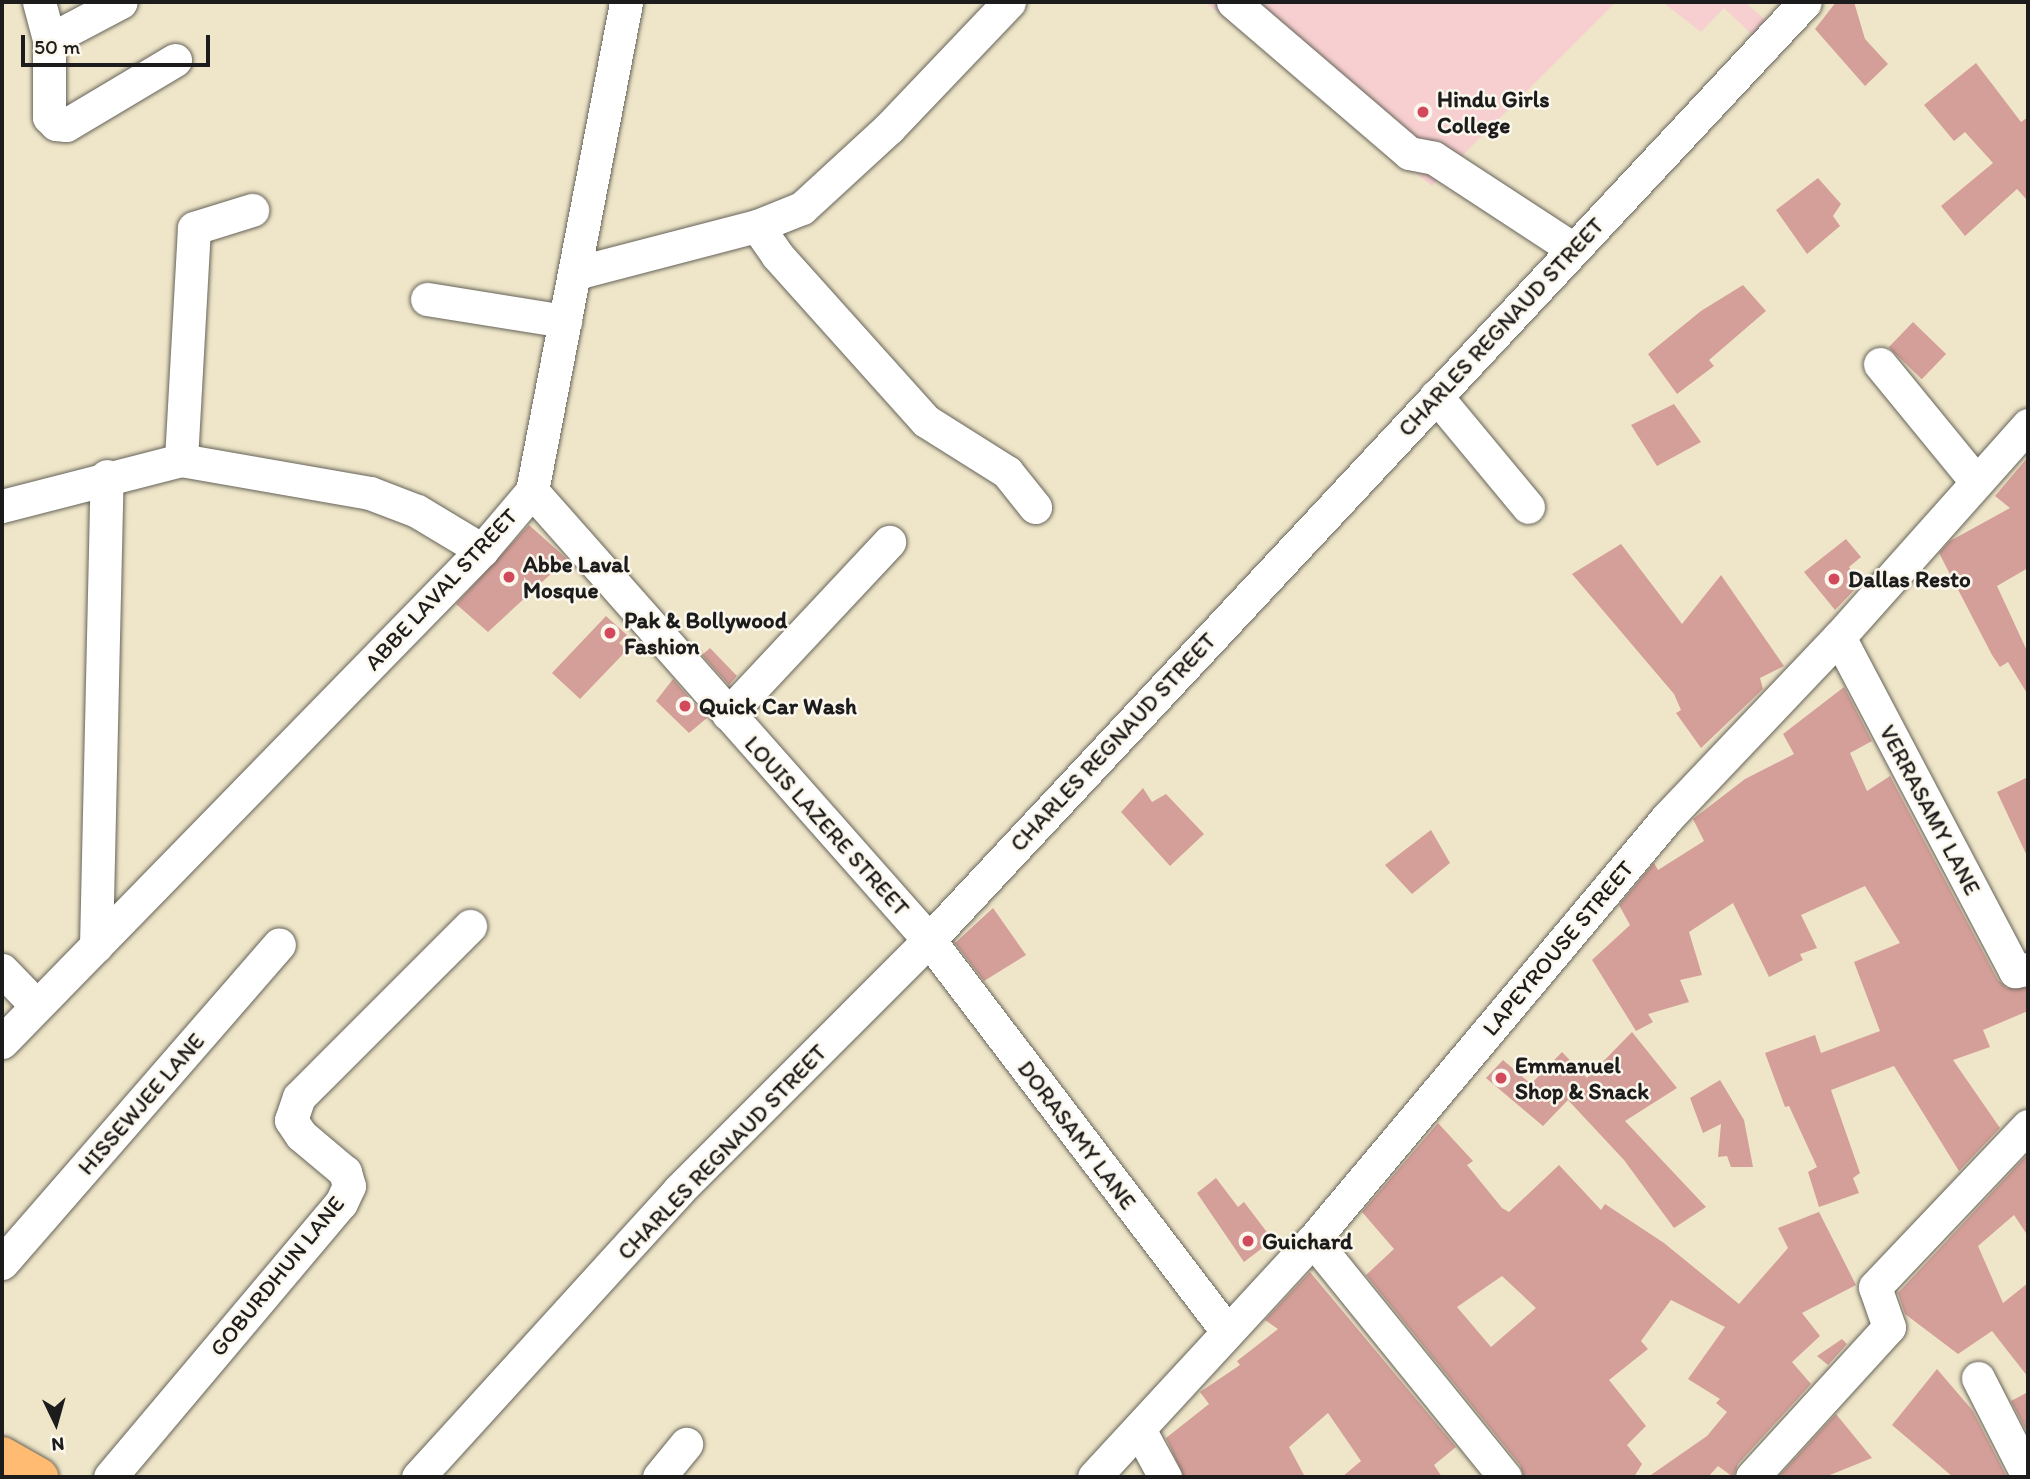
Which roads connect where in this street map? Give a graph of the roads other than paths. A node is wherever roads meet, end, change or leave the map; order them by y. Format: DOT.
graph roads {
  1 [pos="39,2"];
  2 [pos="121,2"];
  3 [pos="626,2"];
  4 [pos="1009,2"];
  5 [pos="1233,2"];
  6 [pos="1805,2"];
  7 [pos="49,40"];
  8 [pos="175,60"];
  9 [pos="252,210"];
  10 [pos="757,226"];
  11 [pos="1573,249"];
  12 [pos="576,273"];
  13 [pos="427,299"];
  14 [pos="565,321"];
  15 [pos="1880,364"];
  16 [pos="1436,396"];
  17 [pos="2028,425"];
  18 [pos="181,460"];
  19 [pos="107,476"];
  20 [pos="1975,480"];
  21 [pos="532,491"];
  22 [pos="2,506"];
  23 [pos="1035,507"];
  24 [pos="1528,507"];
  25 [pos="889,542"];
  26 [pos="482,550"];
  27 [pos="1839,636"];
  28 [pos="728,714"];
  29 [pos="470,926"];
  30 [pos="929,940"];
  31 [pos="279,944"];
  32 [pos="96,946"];
  33 [pos="2028,969"];
  34 [pos="2,970"];
  35 [pos="36,1005"];
  36 [pos="2,1042"];
  37 [pos="2028,1126"];
  38 [pos="1314,1240"];
  39 [pos="2,1263"];
  40 [pos="1226,1330"];
  41 [pos="1978,1378"];
  42 [pos="1139,1429"];
  43 [pos="686,1444"];
  44 [pos="2,1455"];
  45 [pos="2028,1476"];
  46 [pos="40,1477"];
  47 [pos="110,1477"];
  48 [pos="418,1477"];
  49 [pos="659,1477"];
  50 [pos="1094,1477"];
  51 [pos="1165,1477"];
  52 [pos="1506,1477"];
  53 [pos="1752,1477"];
  1 -- 7 [label="street"];
  2 -- 7 [label="street"];
  3 -- 12 [label="street, ABBE LAVAL STREET"];
  4 -- 10 [label="street"];
  5 -- 11 [label="street"];
  6 -- 11 [label="street, CHARLES REGNAUD STREET"];
  7 -- 8 [label="street"];
  9 -- 18 [label="street"];
  10 -- 12 [label="street"];
  10 -- 23 [label="street"];
  11 -- 16 [label="street, CHARLES REGNAUD STREET"];
  12 -- 14 [label="street, ABBE LAVAL STREET"];
  13 -- 14 [label="street"];
  14 -- 21 [label="street, ABBE LAVAL STREET"];
  15 -- 20 [label="street"];
  16 -- 24 [label="street"];
  16 -- 30 [label="street, CHARLES REGNAUD STREET"];
  17 -- 20 [label="street, LAPEYROUSE STREET"];
  18 -- 19 [label="street"];
  18 -- 26 [label="street"];
  19 -- 22 [label="street"];
  19 -- 32 [label="street"];
  20 -- 27 [label="street, LAPEYROUSE STREET"];
  21 -- 26 [label="street, ABBE LAVAL STREET"];
  21 -- 28 [label="street, LOUIS LAZERE STREET"];
  25 -- 28 [label="street"];
  26 -- 32 [label="street, ABBE LAVAL STREET"];
  27 -- 33 [label="street, VERRASAMY LANE"];
  27 -- 38 [label="street, LAPEYROUSE STREET"];
  28 -- 30 [label="street, LOUIS LAZERE STREET"];
  29 -- 47 [label="street, GOBURDHUN LANE"];
  30 -- 40 [label="street, DORASAMY LANE"];
  30 -- 48 [label="street, CHARLES REGNAUD STREET"];
  31 -- 39 [label="street, HISSEWJEE LANE"];
  32 -- 35 [label="street, ABBE LAVAL STREET"];
  34 -- 35 [label="street"];
  35 -- 36 [label="street, ABBE LAVAL STREET"];
  37 -- 53 [label="street"];
  38 -- 40 [label="street, LAPEYROUSE STREET"];
  38 -- 52 [label="street"];
  40 -- 42 [label="street, LAPEYROUSE STREET"];
  41 -- 45 [label="street"];
  42 -- 50 [label="street, LAPEYROUSE STREET"];
  42 -- 51 [label="street"];
  43 -- 49 [label="street"];
  44 -- 46 [label="main road"];
}
